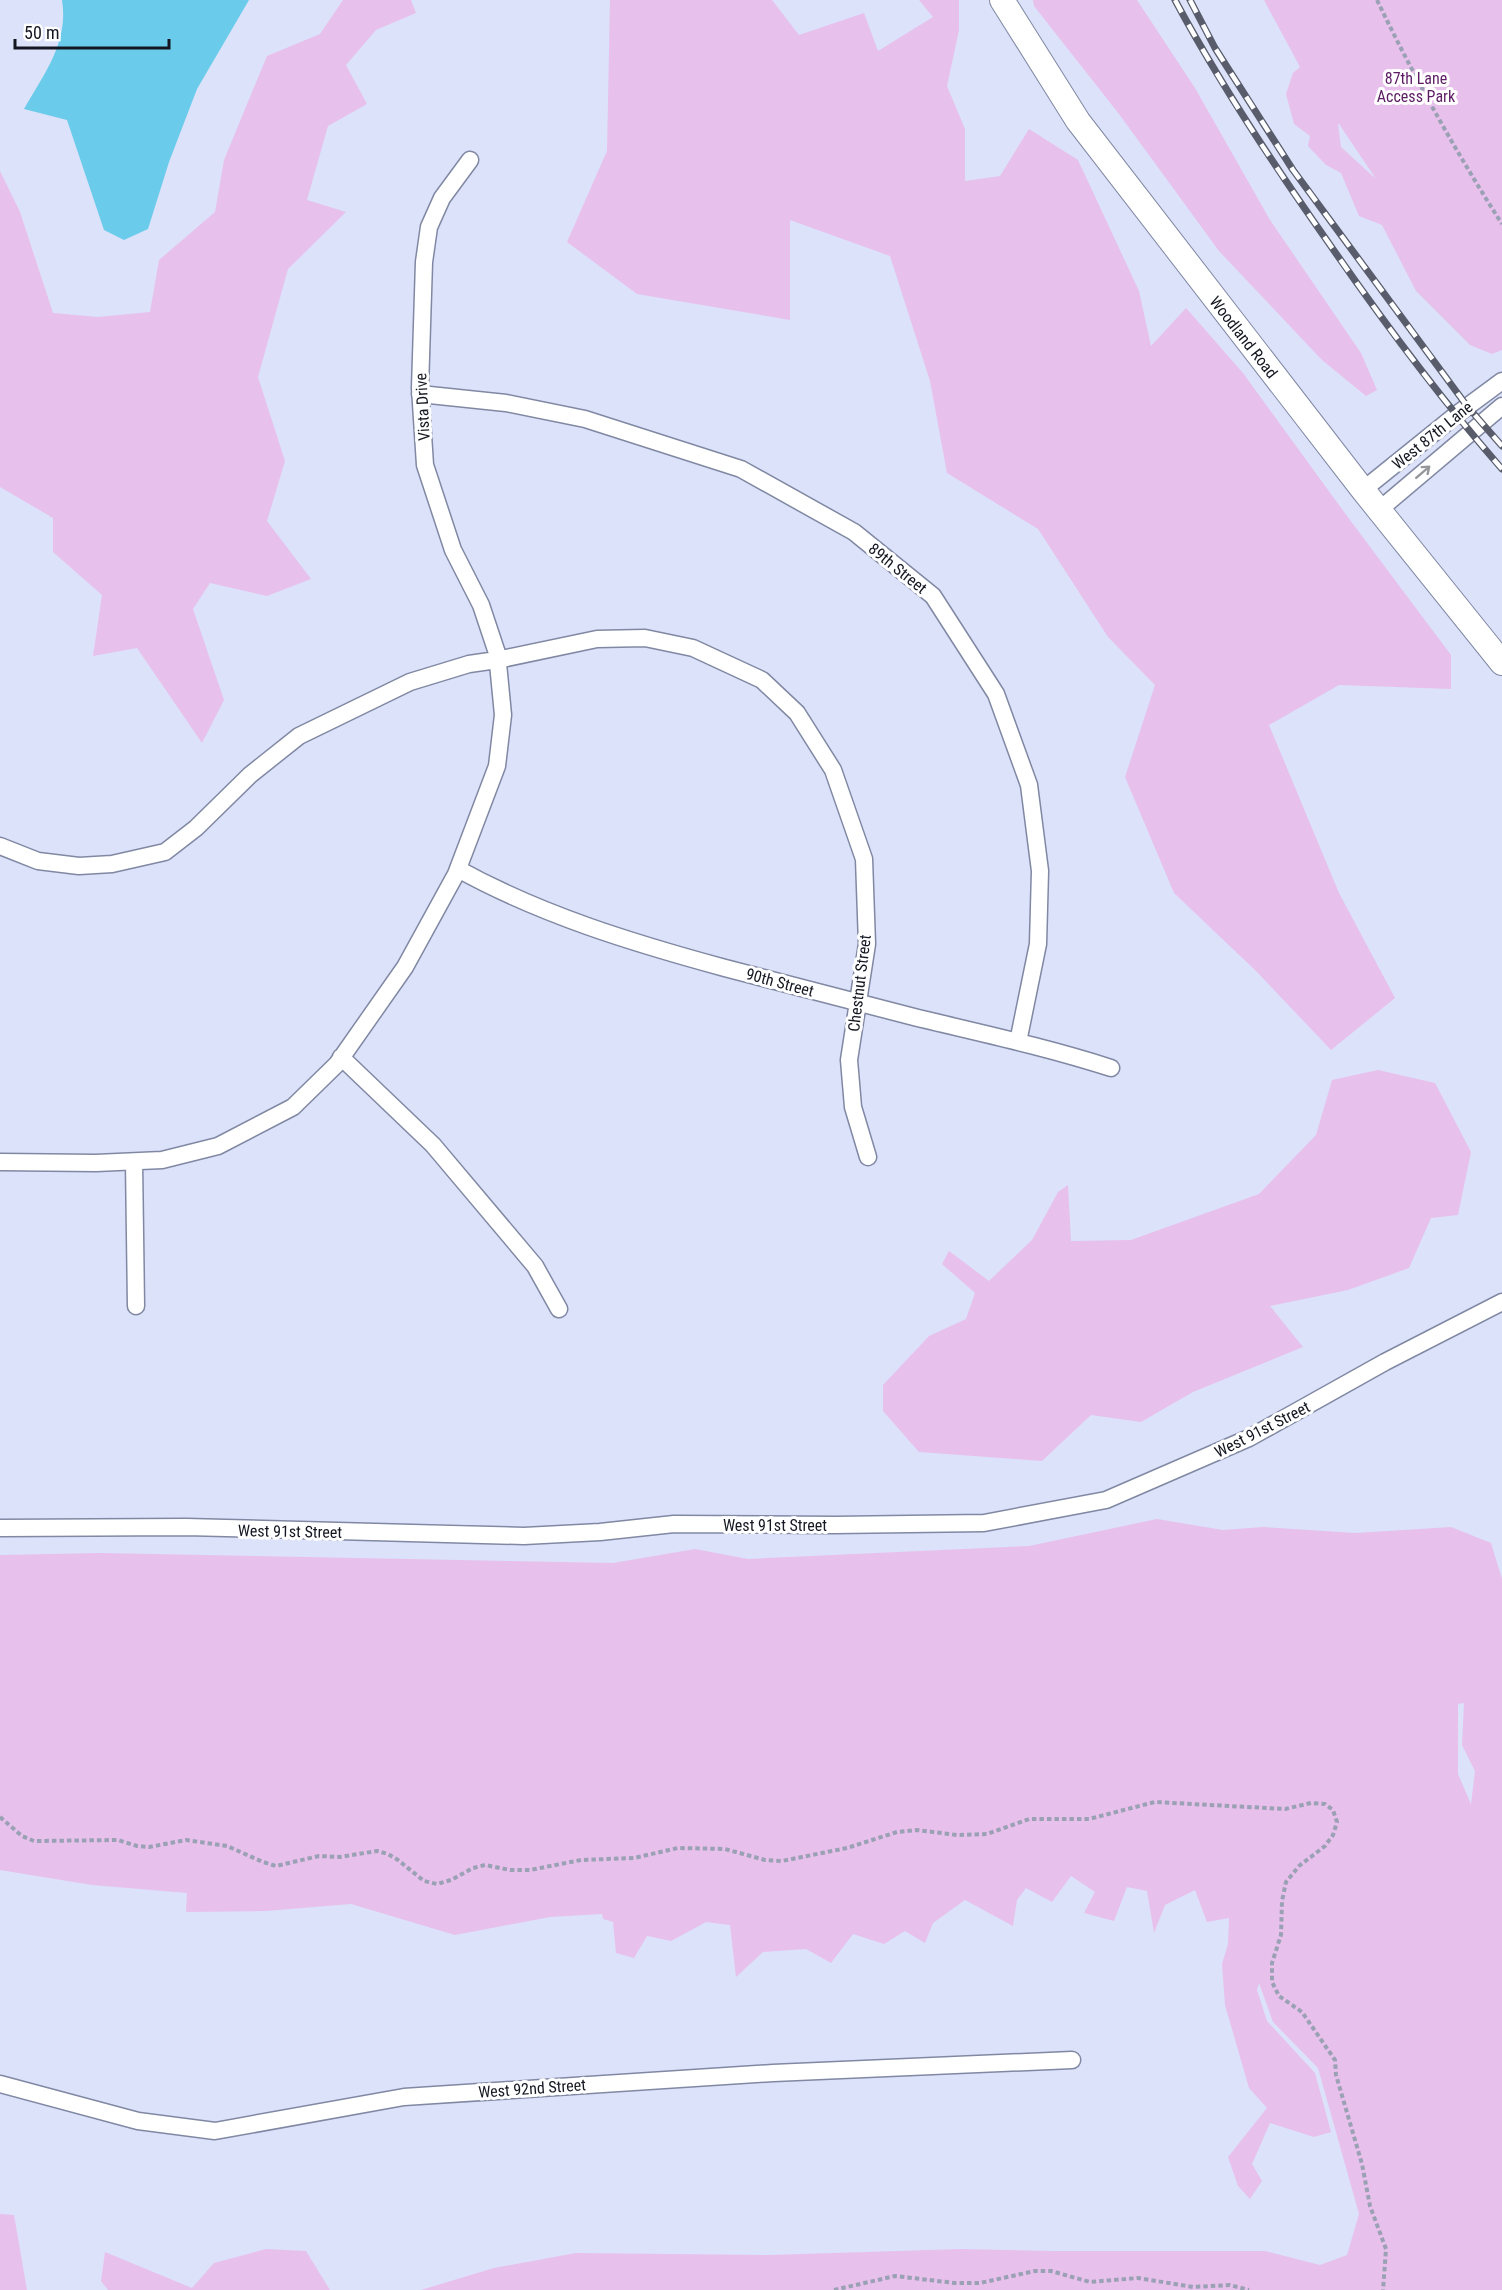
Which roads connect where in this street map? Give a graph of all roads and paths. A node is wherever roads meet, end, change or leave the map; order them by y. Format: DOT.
graph roads {
  1 [pos="1002,0"];
  2 [pos="1377,0"];
  3 [pos="470,160"];
  4 [pos="1502,224"];
  5 [pos="1502,381"];
  6 [pos="420,394"];
  7 [pos="1502,406"];
  8 [pos="1363,490"];
  9 [pos="1379,510"];
  10 [pos="497,657"];
  11 [pos="1502,663"];
  12 [pos="0,846"];
  13 [pos="458,869"];
  14 [pos="856,1003"];
  15 [pos="1018,1042"];
  16 [pos="341,1057"];
  17 [pos="1111,1068"];
  18 [pos="868,1157"];
  19 [pos="0,1162"];
  20 [pos="134,1162"];
  21 [pos="1502,1302"];
  22 [pos="136,1306"];
  23 [pos="559,1309"];
  24 [pos="0,1528"];
  25 [pos="0,1817"];
  26 [pos="1072,2060"];
  27 [pos="0,2084"];
  28 [pos="834,2290"];
  29 [pos="1249,2290"];
  30 [pos="1383,2290"];
  1 -- 8 [label="main road, Woodland Road"];
  2 -- 4 [label="path"];
  3 -- 6 [label="street, Vista Drive"];
  5 -- 8 [label="street, West 87th Lane"];
  6 -- 10 [label="street, Vista Drive"];
  6 -- 15 [label="street, 89th Street"];
  9 -- 7 [label="street, West 87th Lane, one-way"];
  8 -- 9 [label="main road, Woodland Road"];
  9 -- 11 [label="main road, Woodland Road"];
  10 -- 12 [label="street, Chestnut Street"];
  10 -- 13 [label="street, Vista Drive"];
  10 -- 14 [label="street, Chestnut Street"];
  13 -- 14 [label="street, 90th Street"];
  13 -- 16 [label="street, Vista Drive"];
  14 -- 15 [label="street, 90th Street"];
  14 -- 18 [label="street, Chestnut Street"];
  15 -- 17 [label="street, 90th Street"];
  16 -- 20 [label="street, Vista Drive"];
  16 -- 23 [label="street"];
  19 -- 20 [label="street, Vista Drive"];
  20 -- 22 [label="street"];
  21 -- 24 [label="street, West 91st Street"];
  25 -- 30 [label="path"];
  26 -- 27 [label="street, West 92nd Street"];
  28 -- 29 [label="path"];
}
